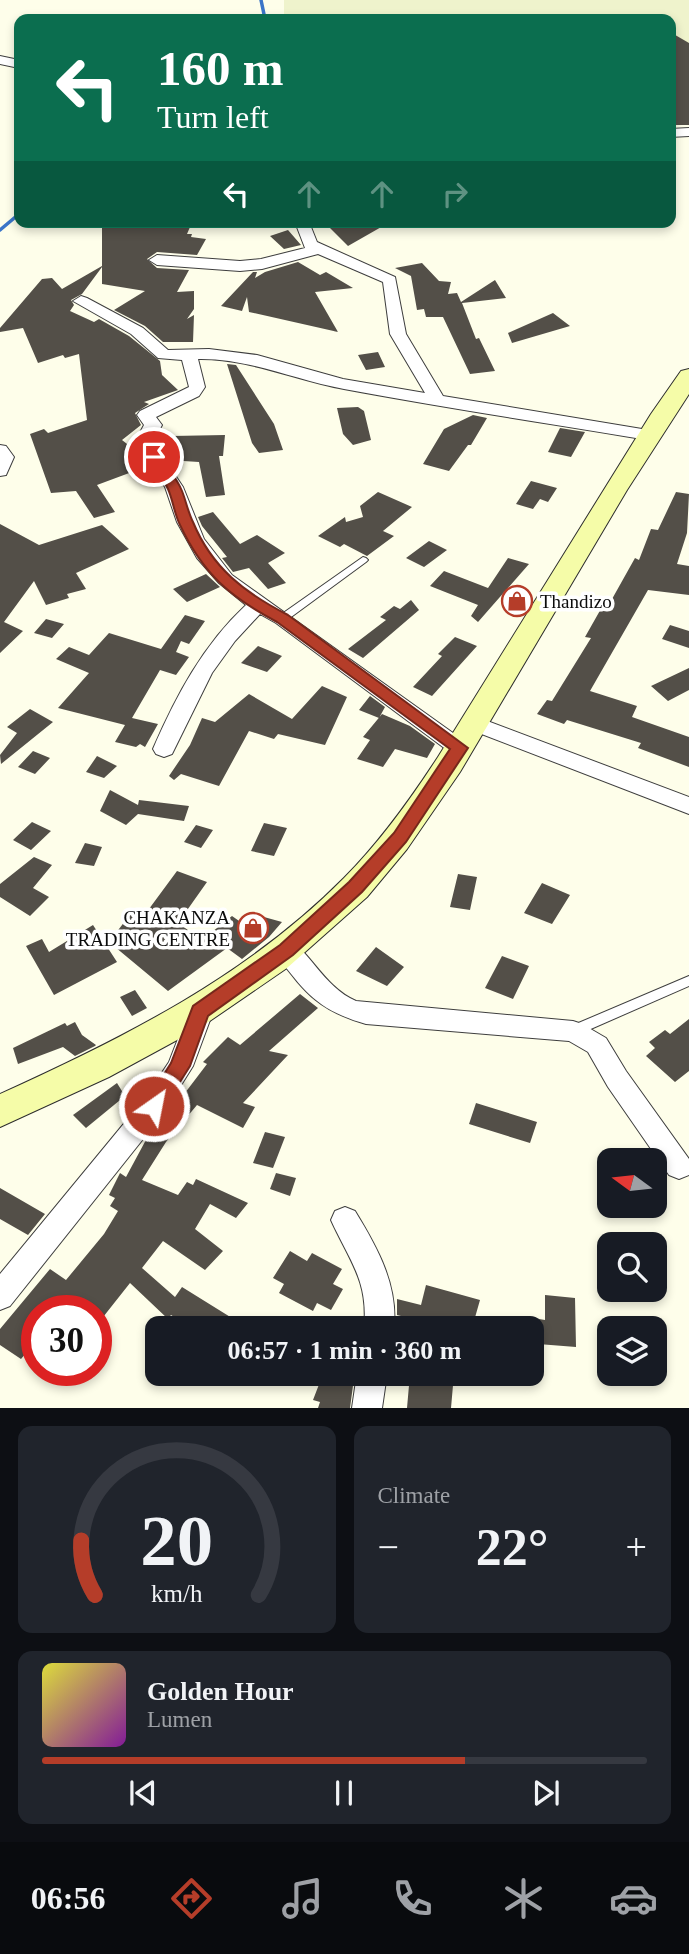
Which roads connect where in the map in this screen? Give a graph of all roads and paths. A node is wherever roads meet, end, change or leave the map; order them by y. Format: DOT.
graph roads {
  1 [pos="304,228"];
  2 [pos="318,249"];
  3 [pos="157,260"];
  4 [pos="81,301"];
  5 [pos="188,355"];
  6 [pos="689,376"];
  7 [pos="438,401"];
  8 [pos="648,435"];
  9 [pos="0,450"];
  10 [pos="0,471"];
  11 [pos="363,561"];
  12 [pos="257,605"];
  13 [pos="283,618"];
  14 [pos="467,735"];
  15 [pos="164,748"];
  16 [pos="689,806"];
  17 [pos="287,950"];
  18 [pos="689,981"];
  19 [pos="200,1012"];
  20 [pos="573,1031"];
  21 [pos="0,1111"];
  22 [pos="679,1167"];
  23 [pos="345,1220"];
  24 [pos="0,1296"];
  25 [pos="379,1316"];
  26 [pos="370,1386"];
  27 [pos="367,1408"];
  1 -- 2 [label="street"];
  2 -- 3 [label="street"];
  2 -- 7 [label="street"];
  4 -- 5 [label="street"];
  5 -- 7 [label="street"];
  5 -- 12 [label="street"];
  6 -- 8 [label="main road"];
  7 -- 8 [label="street"];
  8 -- 14 [label="main road"];
  9 -- 10 [label="street"];
  11 -- 13 [label="lane"];
  12 -- 13 [label="street"];
  12 -- 15 [label="street"];
  13 -- 14 [label="street"];
  14 -- 16 [label="street"];
  14 -- 17 [label="main road"];
  17 -- 19 [label="main road"];
  17 -- 20 [label="street"];
  18 -- 20 [label="lane"];
  19 -- 21 [label="main road"];
  19 -- 24 [label="street"];
  20 -- 22 [label="street"];
  23 -- 25 [label="street"];
  26 -- 27 [label="street"];
}
